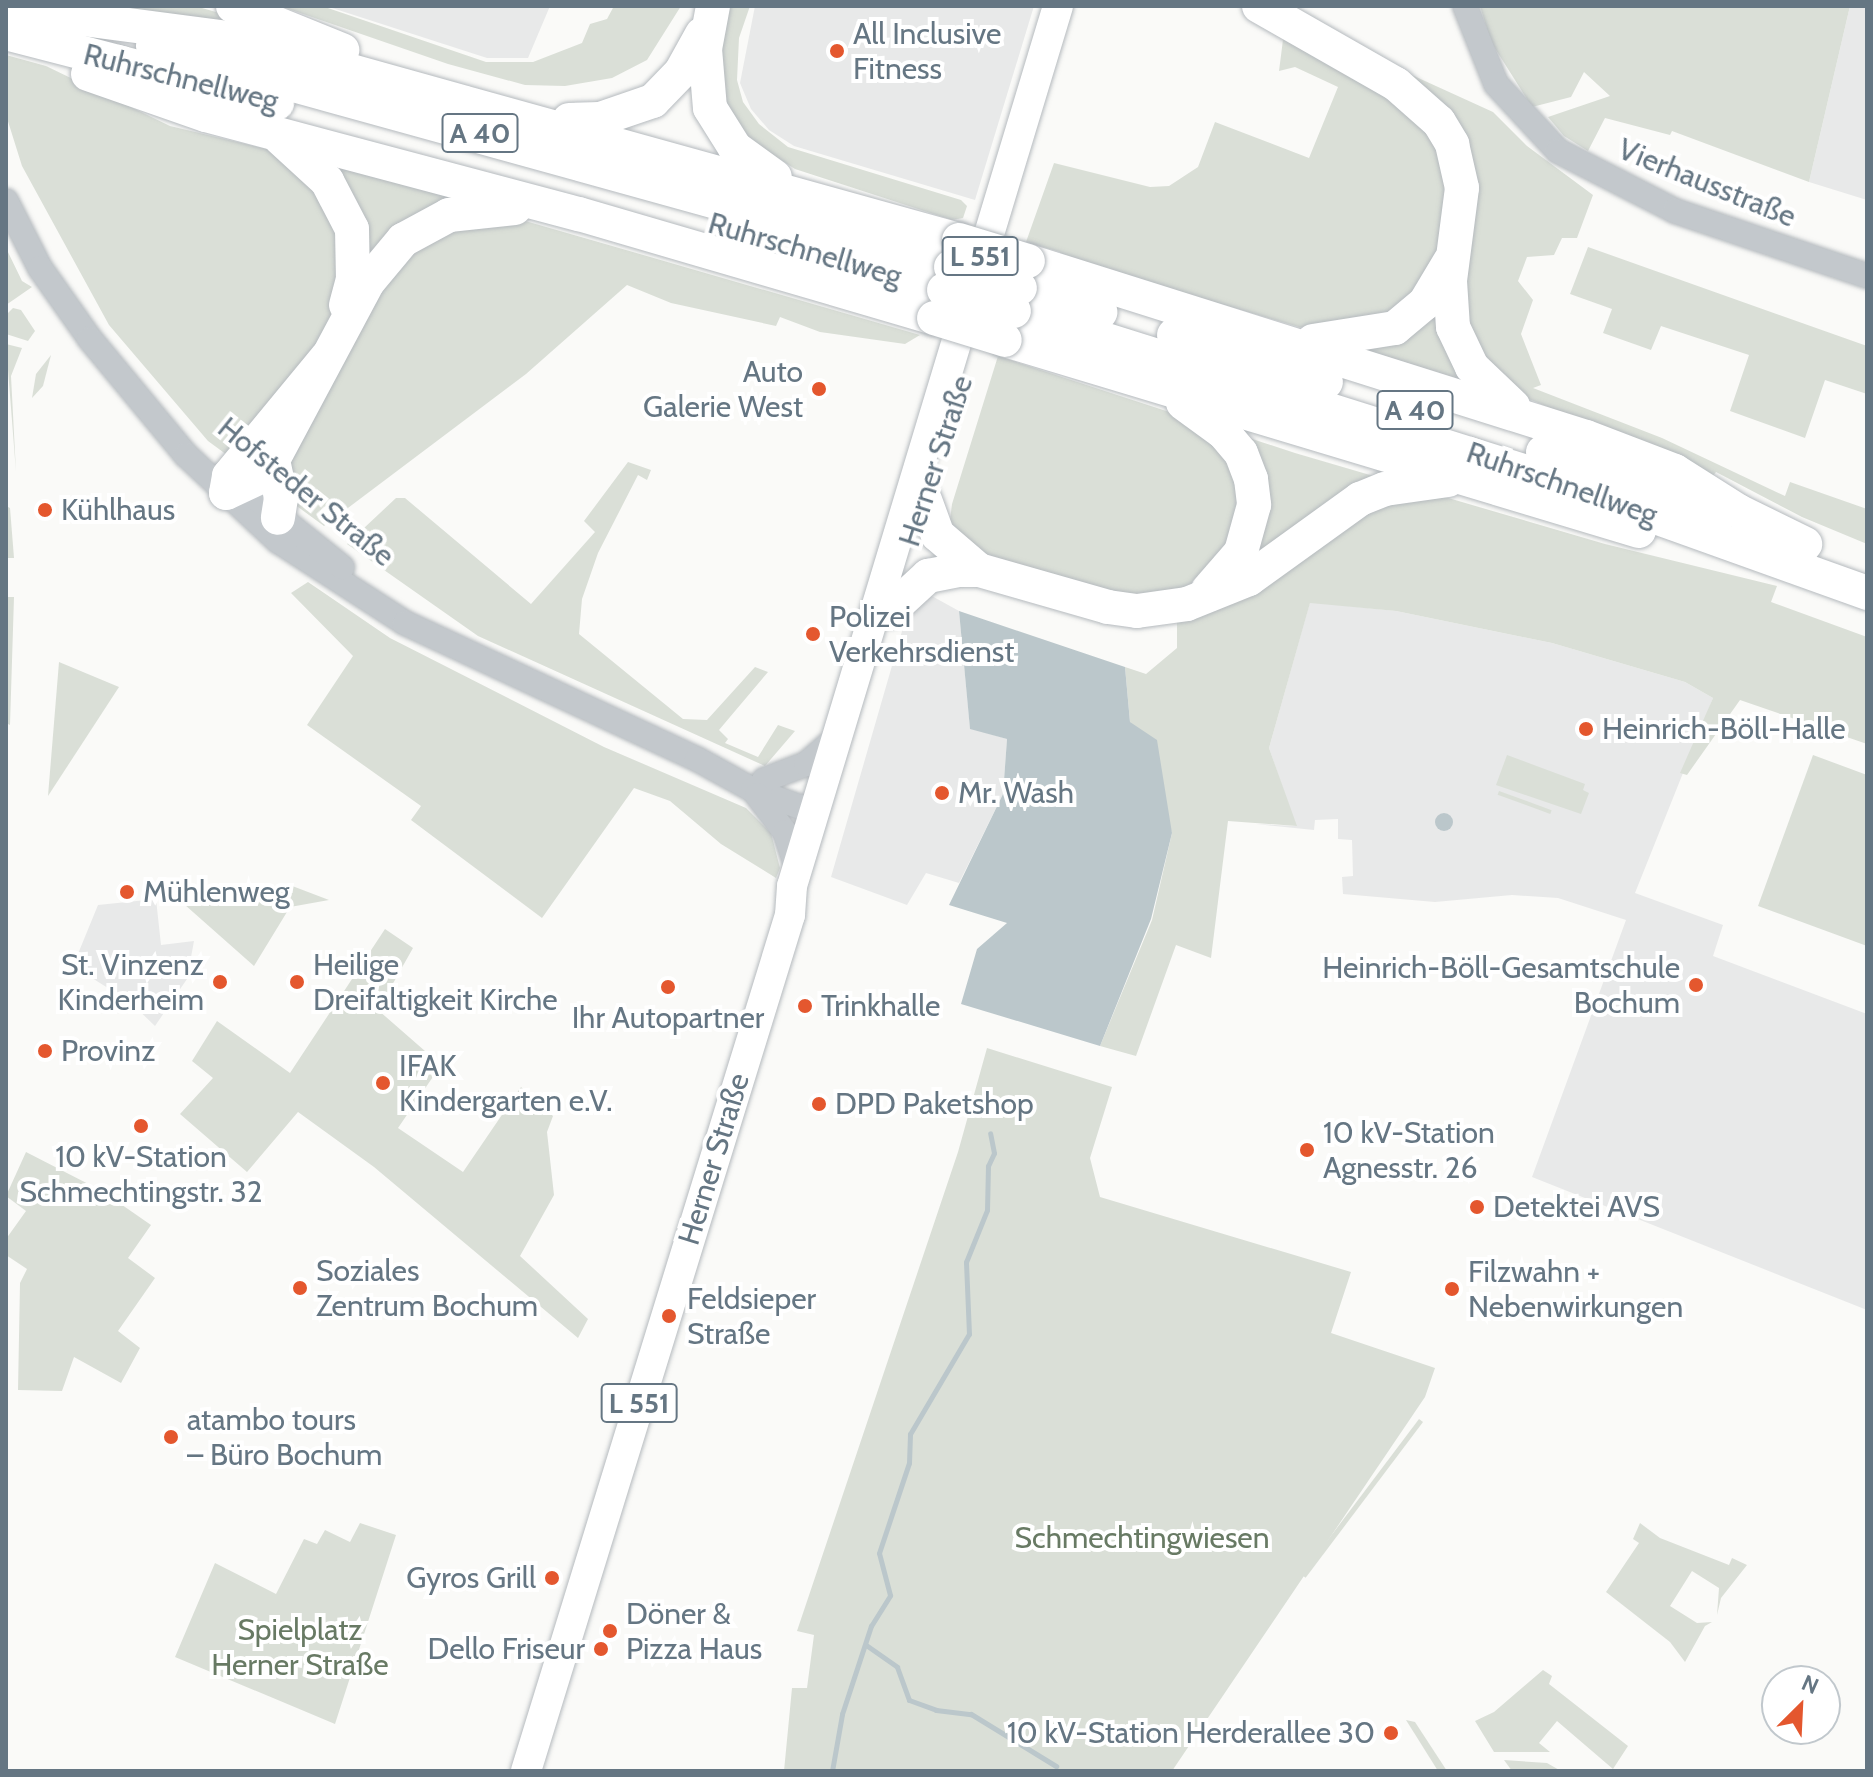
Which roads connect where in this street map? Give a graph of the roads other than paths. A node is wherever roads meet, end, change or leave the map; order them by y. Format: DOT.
graph roads {
  1 [pos="233,6"];
  2 [pos="1058,6"];
  3 [pos="1079,6"];
  4 [pos="1259,6"];
  5 [pos="1465,6"];
  6 [pos="711,15"];
  7 [pos="6,23"];
  8 [pos="410,84"];
  9 [pos="525,115"];
  10 [pos="274,132"];
  11 [pos="6,201"];
  12 [pos="841,205"];
  13 [pos="579,214"];
  14 [pos="1452,257"];
  15 [pos="1867,276"];
  16 [pos="947,279"];
  17 [pos="1017,300"];
  18 [pos="1270,335"];
  19 [pos="333,343"];
  20 [pos="1152,384"];
  21 [pos="1526,416"];
  22 [pos="273,460"];
  23 [pos="1460,479"];
  24 [pos="233,486"];
  25 [pos="925,500"];
  26 [pos="282,529"];
  27 [pos="1796,554"];
  28 [pos="1867,568"];
  29 [pos="979,570"];
  30 [pos="1867,593"];
  31 [pos="1187,604"];
  32 [pos="890,611"];
  33 [pos="837,737"];
  34 [pos="758,785"];
  35 [pos="821,809"];
  36 [pos="797,869"];
  37 [pos="790,915"];
  38 [pos="526,1771"];
  1 -- 8 [label="highway"];
  2 -- 33 [label="main road, Herner Straße / L 551"];
  3 -- 25 [label="main road, Herner Straße / L 551"];
  4 -- 14 [label="highway"];
  5 -- 15 [label="street, Vierhausstraße"];
  6 -- 9 [label="highway"];
  6 -- 12 [label="highway"];
  7 -- 8 [label="highway"];
  7 -- 10 [label="highway"];
  7 -- 16 [label="highway, Ruhrschnellweg / A 40"];
  8 -- 9 [label="highway"];
  9 -- 12 [label="highway"];
  10 -- 13 [label="highway"];
  10 -- 19 [label="highway"];
  11 -- 24 [label="street, Hofsteder Straße"];
  12 -- 16 [label="highway"];
  13 -- 16 [label="highway"];
  13 -- 19 [label="highway"];
  14 -- 18 [label="highway"];
  14 -- 21 [label="highway"];
  16 -- 17 [label="highway, Ruhrschnellweg / A 40, bridge"];
  16 -- 17 [label="highway, bridge"];
  17 -- 18 [label="highway"];
  17 -- 20 [label="highway"];
  17 -- 27 [label="highway, Ruhrschnellweg / A 40"];
  18 -- 21 [label="highway"];
  19 -- 22 [label="highway"];
  19 -- 24 [label="highway"];
  20 -- 23 [label="highway"];
  20 -- 31 [label="highway"];
  21 -- 27 [label="highway"];
  22 -- 24 [label="highway"];
  22 -- 26 [label="highway"];
  23 -- 27 [label="highway"];
  23 -- 31 [label="highway"];
  24 -- 26 [label="street, Hofsteder Straße"];
  25 -- 29 [label="highway"];
  25 -- 32 [label="main road, Herner Straße / L 551"];
  26 -- 34 [label="street, Hofsteder Straße"];
  27 -- 28 [label="highway, Ruhrschnellweg / A 40"];
  27 -- 30 [label="highway, Ruhrschnellweg / A 40"];
  29 -- 31 [label="highway"];
  29 -- 32 [label="highway"];
  32 -- 35 [label="main road, Herner Straße / L 551"];
  33 -- 34 [label="street"];
  33 -- 35 [label="main road, Herner Straße / L 551"];
  34 -- 35 [label="street, Hofsteder Straße"];
  34 -- 36 [label="street"];
  35 -- 36 [label="main road, Herner Straße / L 551"];
  35 -- 37 [label="main road, Herner Straße / L 551"];
  36 -- 37 [label="main road, Herner Straße / L 551"];
  37 -- 38 [label="main road, Herner Straße / L 551"];
}
